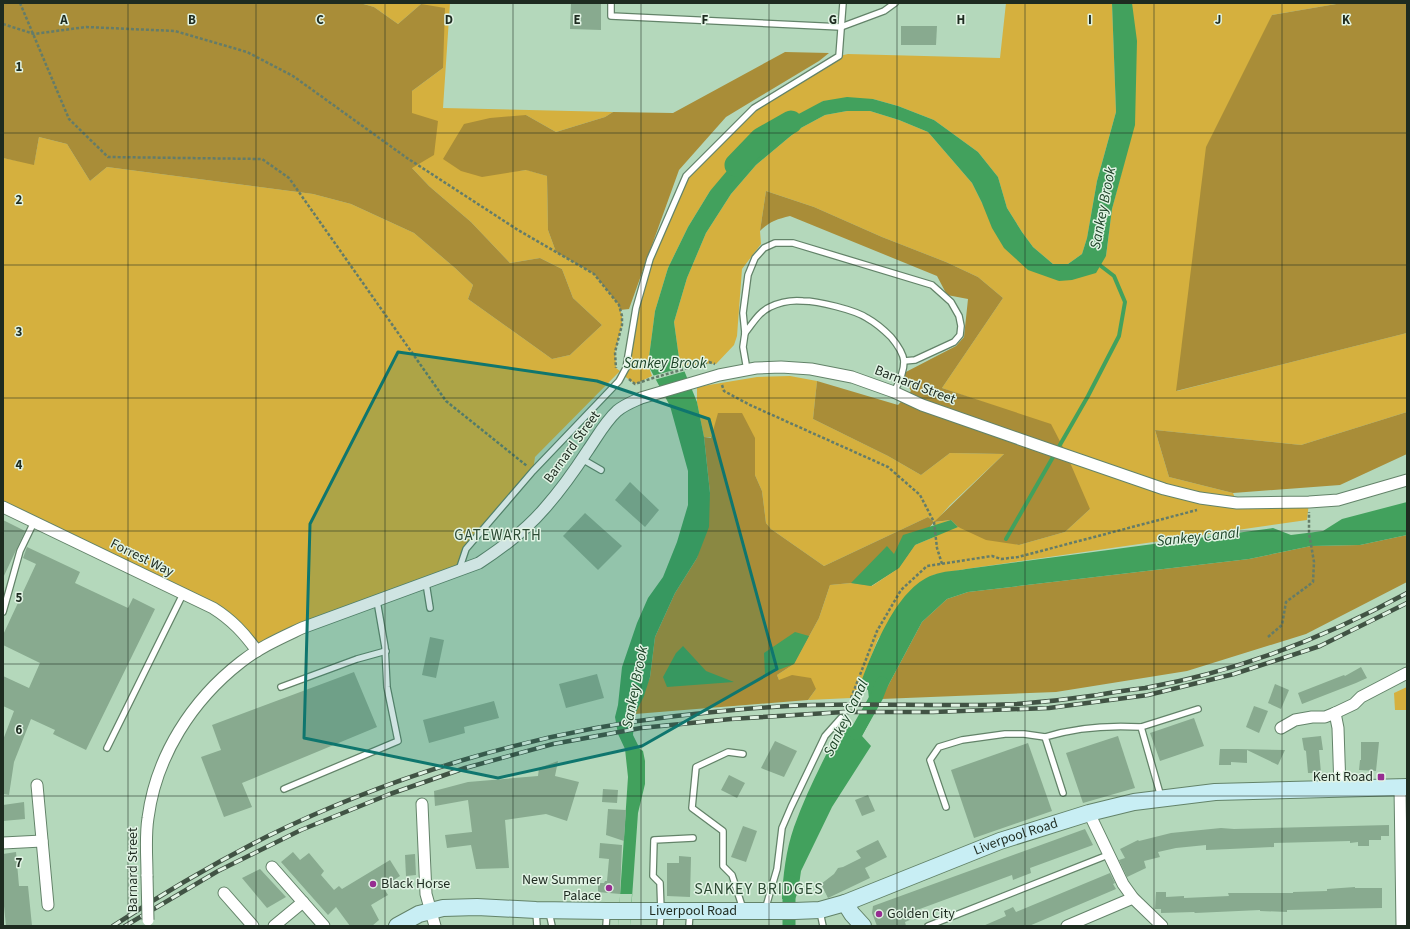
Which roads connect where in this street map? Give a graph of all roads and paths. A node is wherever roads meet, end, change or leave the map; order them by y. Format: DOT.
graph roads {
  1 [pos="20,3"];
  2 [pos="611,3"];
  3 [pos="843,3"];
  4 [pos="895,3"];
  5 [pos="3,24"];
  6 [pos="841,27"];
  7 [pos="34,34"];
  8 [pos="746,333"];
  9 [pos="904,361"];
  10 [pos="716,364"];
  11 [pos="747,370"];
  12 [pos="623,375"];
  13 [pos="724,391"];
  14 [pos="894,392"];
  15 [pos="582,459"];
  16 [pos="601,470"];
  17 [pos="532,471"];
  18 [pos="1407,480"];
  19 [pos="1308,502"];
  20 [pos="3,507"];
  21 [pos="1203,509"];
  22 [pos="34,522"];
  23 [pos="942,564"];
  24 [pos="459,571"];
  25 [pos="426,583"];
  26 [pos="183,594"];
  27 [pos="377,601"];
  28 [pos="430,608"];
  29 [pos="3,612"];
  30 [pos="1268,637"];
  31 [pos="257,651"];
  32 [pos="386,651"];
  33 [pos="1407,673"];
  34 [pos="281,687"];
  35 [pos="851,698"];
  36 [pos="1198,709"];
  37 [pos="1335,713"];
  38 [pos="841,718"];
  39 [pos="1141,727"];
  40 [pos="1281,728"];
  41 [pos="1045,737"];
  42 [pos="107,748"];
  43 [pos="743,754"];
  44 [pos="37,785"];
  45 [pos="1403,787"];
  46 [pos="284,789"];
  47 [pos="1340,789"];
  48 [pos="1063,793"];
  49 [pos="1161,798"];
  50 [pos="422,804"];
  51 [pos="946,807"];
  52 [pos="1088,813"];
  53 [pos="693,838"];
  54 [pos="42,840"];
  55 [pos="3,843"];
  56 [pos="1108,855"];
  57 [pos="272,867"];
  58 [pos="224,893"];
  59 [pos="1133,898"];
  60 [pos="303,902"];
  61 [pos="845,903"];
  62 [pos="48,905"];
  63 [pos="431,910"];
  64 [pos="542,910"];
  65 [pos="820,910"];
  66 [pos="744,911"];
  67 [pos="764,911"];
  68 [pos="616,915"];
  69 [pos="661,918"];
  70 [pos="689,919"];
  71 [pos="148,923"];
  72 [pos="253,926"];
  73 [pos="274,926"];
  74 [pos="324,926"];
  75 [pos="397,926"];
  76 [pos="435,926"];
  77 [pos="537,926"];
  78 [pos="552,926"];
  79 [pos="823,926"];
  80 [pos="863,926"];
  81 [pos="928,926"];
  82 [pos="1067,926"];
  83 [pos="1162,926"];
  84 [pos="1402,926"];
  1 -- 7 [label="path"];
  2 -- 6 [label="lane"];
  3 -- 6 [label="lane"];
  4 -- 6 [label="lane"];
  5 -- 7 [label="path"];
  6 -- 12 [label="lane"];
  7 -- 12 [label="path"];
  7 -- 17 [label="path"];
  8 -- 9 [label="lane"];
  8 -- 9 [label="lane"];
  8 -- 11 [label="lane"];
  9 -- 14 [label="lane"];
  10 -- 12 [label="path"];
  11 -- 14 [label="street, Barnard Street"];
  11 -- 15 [label="street, Barnard Street"];
  12 -- 17 [label="lane"];
  13 -- 23 [label="path"];
  14 -- 19 [label="street, Barnard Street"];
  15 -- 16 [label="lane"];
  15 -- 24 [label="street, Barnard Street"];
  17 -- 24 [label="lane"];
  18 -- 19 [label="street, Barnard Street"];
  19 -- 30 [label="path"];
  20 -- 22 [label="street, Forrest Way"];
  21 -- 23 [label="path"];
  22 -- 26 [label="street, Forrest Way"];
  22 -- 29 [label="lane"];
  23 -- 35 [label="path"];
  24 -- 25 [label="street, Barnard Street"];
  25 -- 27 [label="street, Barnard Street"];
  25 -- 28 [label="lane"];
  26 -- 31 [label="street, Forrest Way"];
  26 -- 42 [label="lane"];
  27 -- 31 [label="street, Barnard Street"];
  27 -- 32 [label="lane"];
  31 -- 71 [label="street, Barnard Street, bridge"];
  32 -- 34 [label="lane"];
  32 -- 46 [label="lane"];
  33 -- 37 [label="street"];
  36 -- 39 [label="lane"];
  37 -- 40 [label="street"];
  37 -- 47 [label="street"];
  38 -- 67 [label="lane"];
  39 -- 41 [label="lane"];
  39 -- 49 [label="lane"];
  41 -- 48 [label="lane"];
  41 -- 51 [label="lane"];
  43 -- 66 [label="lane"];
  44 -- 54 [label="street"];
  45 -- 47 [label="street, Liverpool Road"];
  45 -- 84 [label="street"];
  47 -- 49 [label="street, Liverpool Road"];
  49 -- 52 [label="street, Liverpool Road"];
  50 -- 63 [label="street"];
  52 -- 56 [label="street"];
  52 -- 61 [label="street, Liverpool Road"];
  53 -- 69 [label="lane"];
  54 -- 55 [label="street"];
  54 -- 62 [label="street"];
  56 -- 59 [label="street"];
  56 -- 81 [label="lane"];
  57 -- 60 [label="street"];
  58 -- 72 [label="street"];
  59 -- 82 [label="street"];
  59 -- 83 [label="street"];
  60 -- 73 [label="street"];
  60 -- 74 [label="street"];
  61 -- 65 [label="street, Liverpool Road"];
  61 -- 80 [label="street"];
  63 -- 64 [label="street, Liverpool Road"];
  63 -- 75 [label="street, Liverpool Road"];
  63 -- 76 [label="street"];
  64 -- 68 [label="street, Liverpool Road"];
  64 -- 77 [label="lane"];
  64 -- 78 [label="lane"];
  65 -- 67 [label="street, Liverpool Road"];
  65 -- 79 [label="lane"];
  66 -- 67 [label="street, Liverpool Road"];
  66 -- 70 [label="street, Liverpool Road"];
  68 -- 69 [label="street, Liverpool Road"];
  69 -- 70 [label="street, Liverpool Road"];
}
